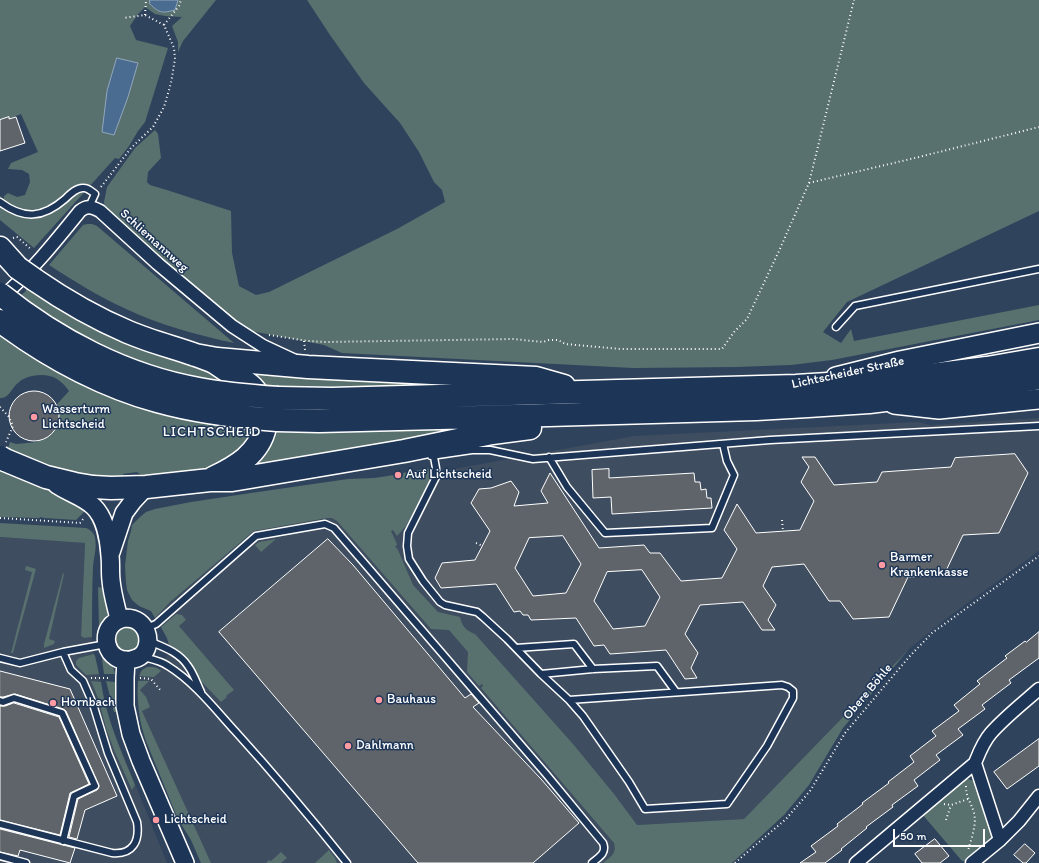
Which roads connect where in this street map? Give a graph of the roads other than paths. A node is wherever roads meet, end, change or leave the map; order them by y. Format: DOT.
graph roads {
  1 [pos="0,202"];
  2 [pos="88,207"];
  3 [pos="5,243"];
  4 [pos="18,269"];
  5 [pos="1039,269"];
  6 [pos="0,294"];
  7 [pos="0,299"];
  8 [pos="0,321"];
  9 [pos="836,328"];
  10 [pos="1039,333"];
  11 [pos="195,355"];
  12 [pos="306,359"];
  13 [pos="1039,359"];
  14 [pos="1039,378"];
  15 [pos="796,386"];
  16 [pos="582,392"];
  17 [pos="1039,399"];
  18 [pos="869,402"];
  19 [pos="640,412"];
  20 [pos="1039,426"];
  21 [pos="723,444"];
  22 [pos="4,454"];
  23 [pos="415,454"];
  24 [pos="434,456"];
  25 [pos="549,457"];
  26 [pos="46,477"];
  27 [pos="210,480"];
  28 [pos="146,487"];
  29 [pos="110,556"];
  30 [pos="119,619"];
  31 [pos="147,634"];
  32 [pos="106,644"];
  33 [pos="516,648"];
  34 [pos="62,652"];
  35 [pos="0,658"];
  36 [pos="134,658"];
  37 [pos="593,669"];
  38 [pos="541,674"];
  39 [pos="1039,689"];
  40 [pos="676,692"];
  41 [pos="203,695"];
  42 [pos="569,700"];
  43 [pos="0,701"];
  44 [pos="975,763"];
  45 [pos="1039,796"];
  46 [pos="0,824"];
  47 [pos="1000,840"];
  48 [pos="62,841"];
  49 [pos="0,856"];
  50 [pos="970,857"];
  51 [pos="26,863"];
  52 [pos="185,863"];
  53 [pos="347,863"];
  54 [pos="592,863"];
  55 [pos="856,863"];
  1 -- 2 [label="lane"];
  2 -- 7 [label="street"];
  2 -- 12 [label="street, Schliemannweg"];
  3 -- 4 [label="highway"];
  4 -- 11 [label="highway"];
  5 -- 9 [label="lane"];
  6 -- 16 [label="highway, Lichtscheider Straße, bridge"];
  8 -- 19 [label="highway, bridge"];
  10 -- 15 [label="main road, Lichtscheider Straße"];
  11 -- 12 [label="highway"];
  11 -- 27 [label="highway"];
  12 -- 16 [label="highway"];
  13 -- 15 [label="highway"];
  14 -- 18 [label="highway"];
  15 -- 16 [label="highway, Lichtscheider Straße"];
  17 -- 18 [label="main road, Lichtscheider Straße"];
  18 -- 19 [label="highway, Lichtscheider Straße"];
  19 -- 23 [label="highway"];
  20 -- 21 [label="lane"];
  21 -- 25 [label="lane"];
  21 -- 25 [label="lane"];
  22 -- 26 [label="highway"];
  23 -- 24 [label="lane"];
  23 -- 27 [label="highway"];
  24 -- 25 [label="lane"];
  24 -- 33 [label="lane"];
  26 -- 28 [label="highway"];
  26 -- 29 [label="street"];
  27 -- 28 [label="highway"];
  28 -- 29 [label="street"];
  29 -- 30 [label="street"];
  30 -- 31 [label="street"];
  30 -- 32 [label="street"];
  31 -- 36 [label="street"];
  31 -- 41 [label="lane"];
  31 -- 54 [label="lane"];
  32 -- 34 [label="lane"];
  32 -- 36 [label="street"];
  33 -- 37 [label="lane"];
  33 -- 38 [label="lane"];
  34 -- 35 [label="lane"];
  34 -- 48 [label="lane"];
  36 -- 41 [label="lane"];
  36 -- 52 [label="street"];
  37 -- 38 [label="lane"];
  37 -- 40 [label="lane"];
  38 -- 42 [label="lane"];
  39 -- 44 [label="street"];
  40 -- 42 [label="lane"];
  40 -- 42 [label="lane"];
  41 -- 53 [label="lane"];
  43 -- 48 [label="lane"];
  44 -- 47 [label="street"];
  44 -- 55 [label="street"];
  45 -- 47 [label="street"];
  46 -- 48 [label="lane"];
  47 -- 50 [label="street"];
  49 -- 51 [label="lane"];
}
